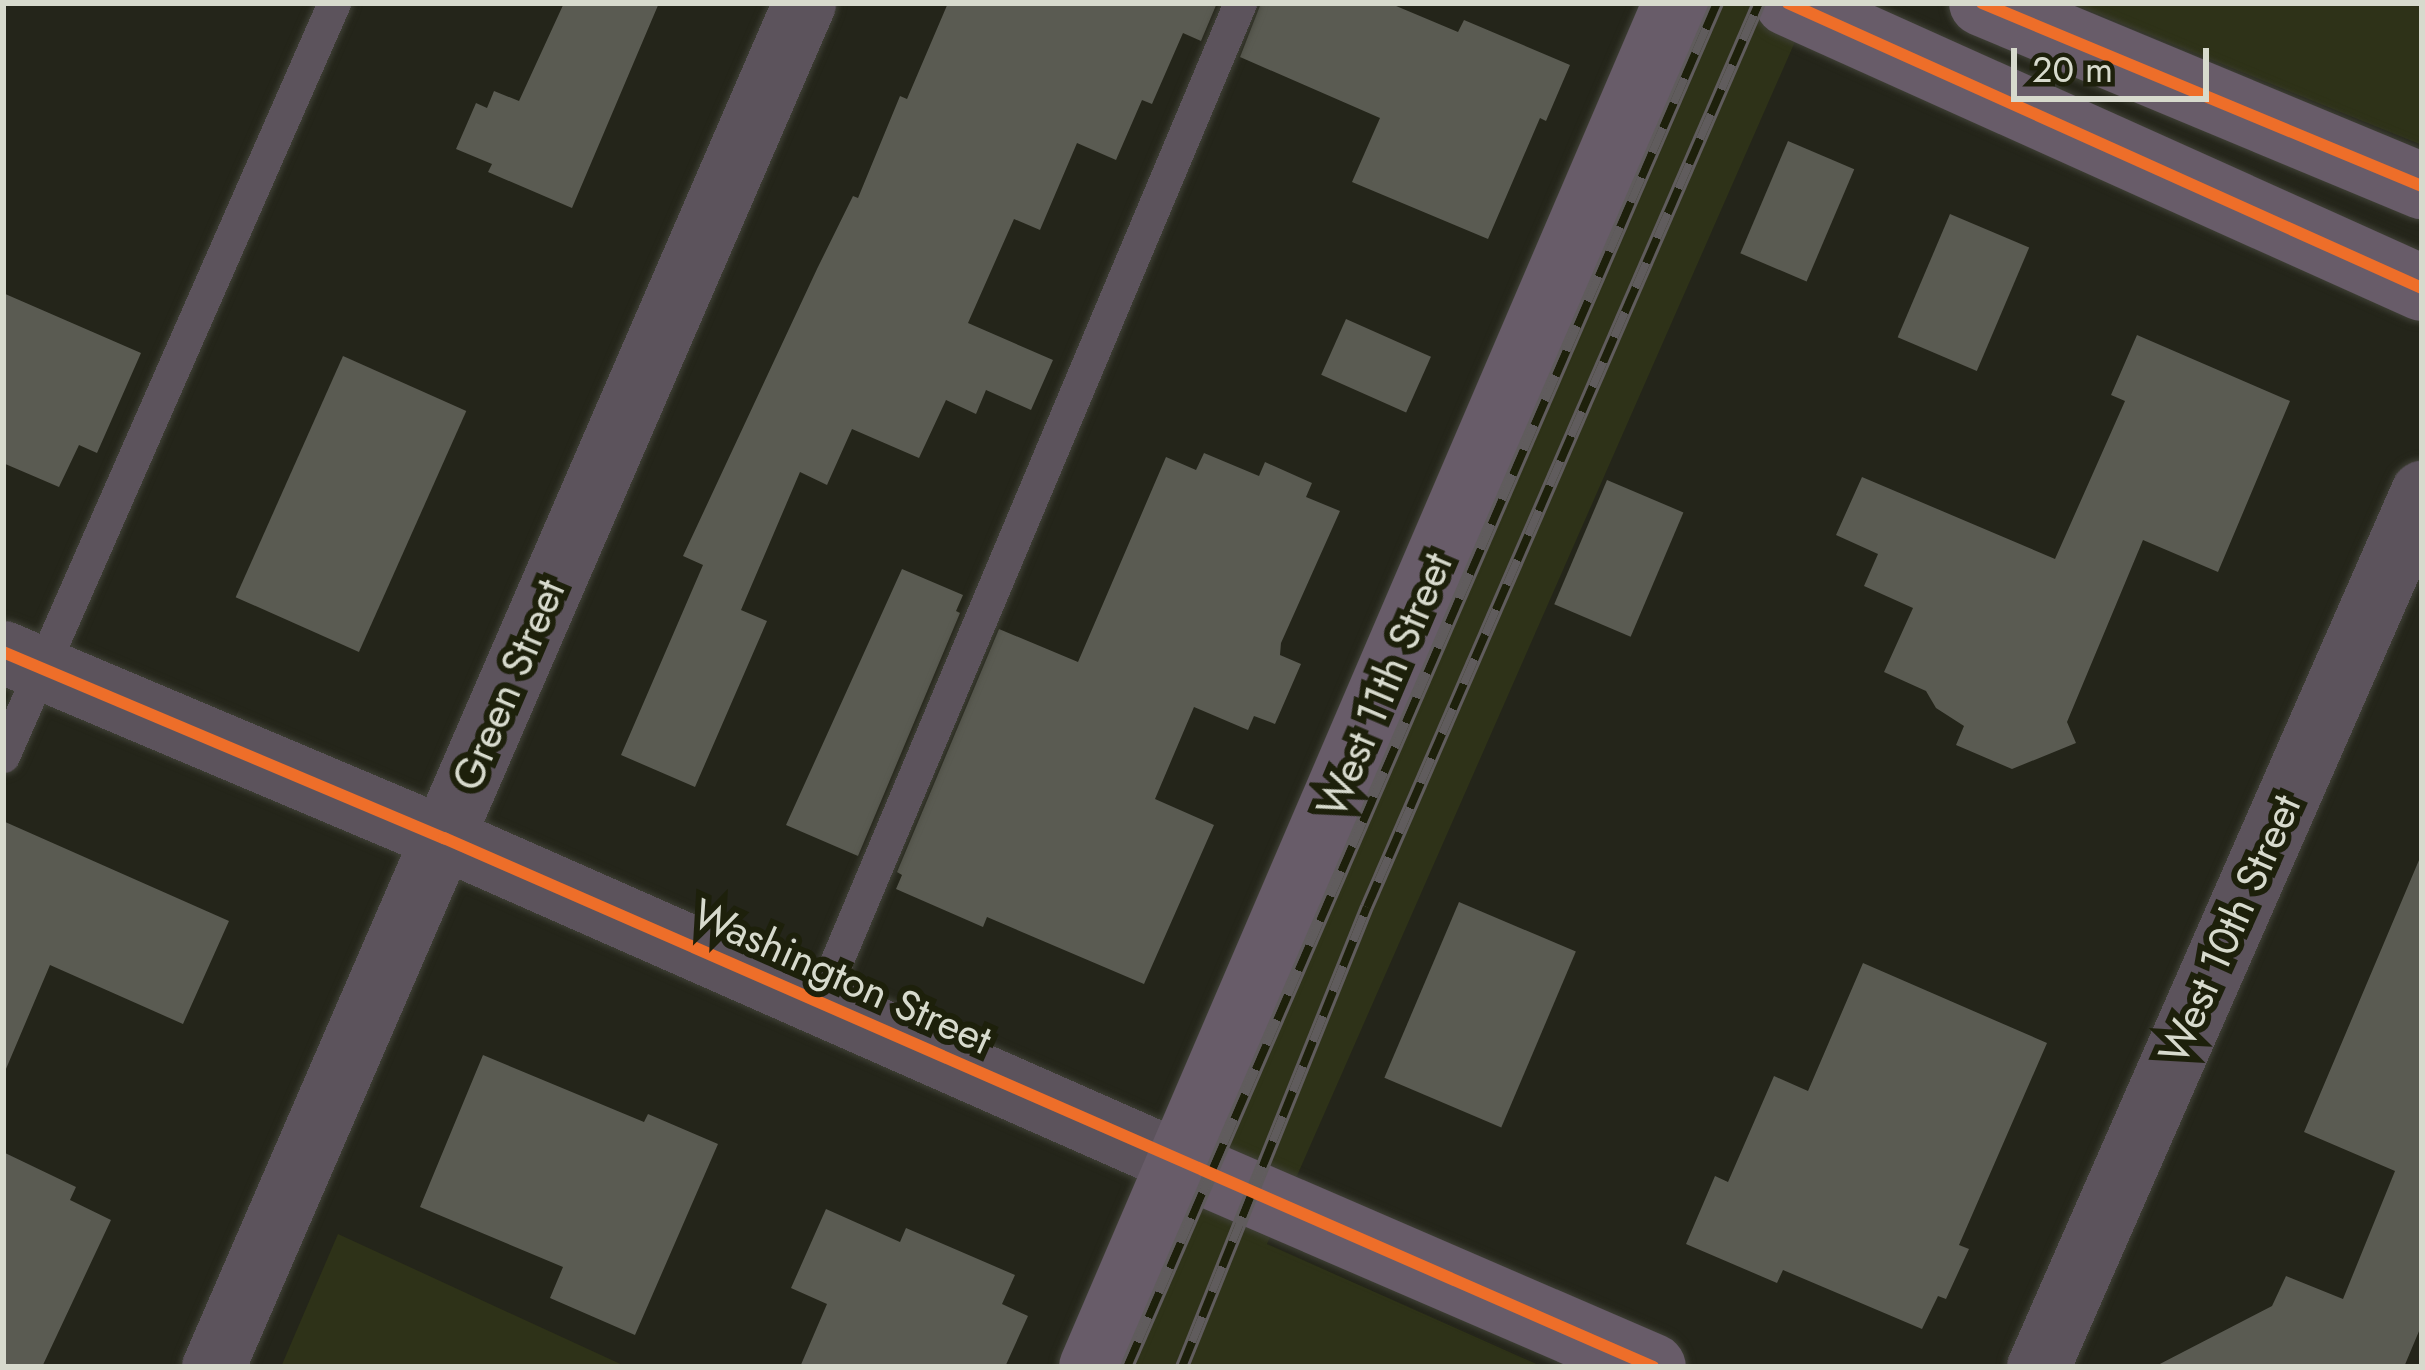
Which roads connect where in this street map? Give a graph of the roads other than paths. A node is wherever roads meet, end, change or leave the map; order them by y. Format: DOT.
graph roads {
  1 [pos="334,3"];
  2 [pos="804,3"];
  3 [pos="1240,3"];
  4 [pos="1676,3"];
  5 [pos="1788,3"];
  6 [pos="1982,3"];
  7 [pos="2422,186"];
  8 [pos="2422,287"];
  9 [pos="2422,492"];
  10 [pos="22,660"];
  11 [pos="3,756"];
  12 [pos="444,838"];
  13 [pos="820,1003"];
  14 [pos="1181,1163"];
  15 [pos="1584,1353"];
  16 [pos="213,1367"];
  17 [pos="1092,1367"];
  18 [pos="1653,1367"];
  19 [pos="2038,1367"];
  1 -- 10 [label="lane"];
  2 -- 12 [label="street, Green Street"];
  3 -- 13 [label="lane"];
  4 -- 14 [label="street, West 11th Street"];
  5 -- 8 [label="street"];
  6 -- 7 [label="street"];
  9 -- 19 [label="street, West 10th Street"];
  10 -- 11 [label="lane"];
  10 -- 12 [label="street, Washington Street"];
  12 -- 13 [label="street, Washington Street"];
  12 -- 16 [label="street, Green Street"];
  13 -- 14 [label="street, Washington Street"];
  14 -- 15 [label="street, Washington Street"];
  14 -- 17 [label="street, West 11th Street"];
  15 -- 18 [label="street, Washington Street"];
}
